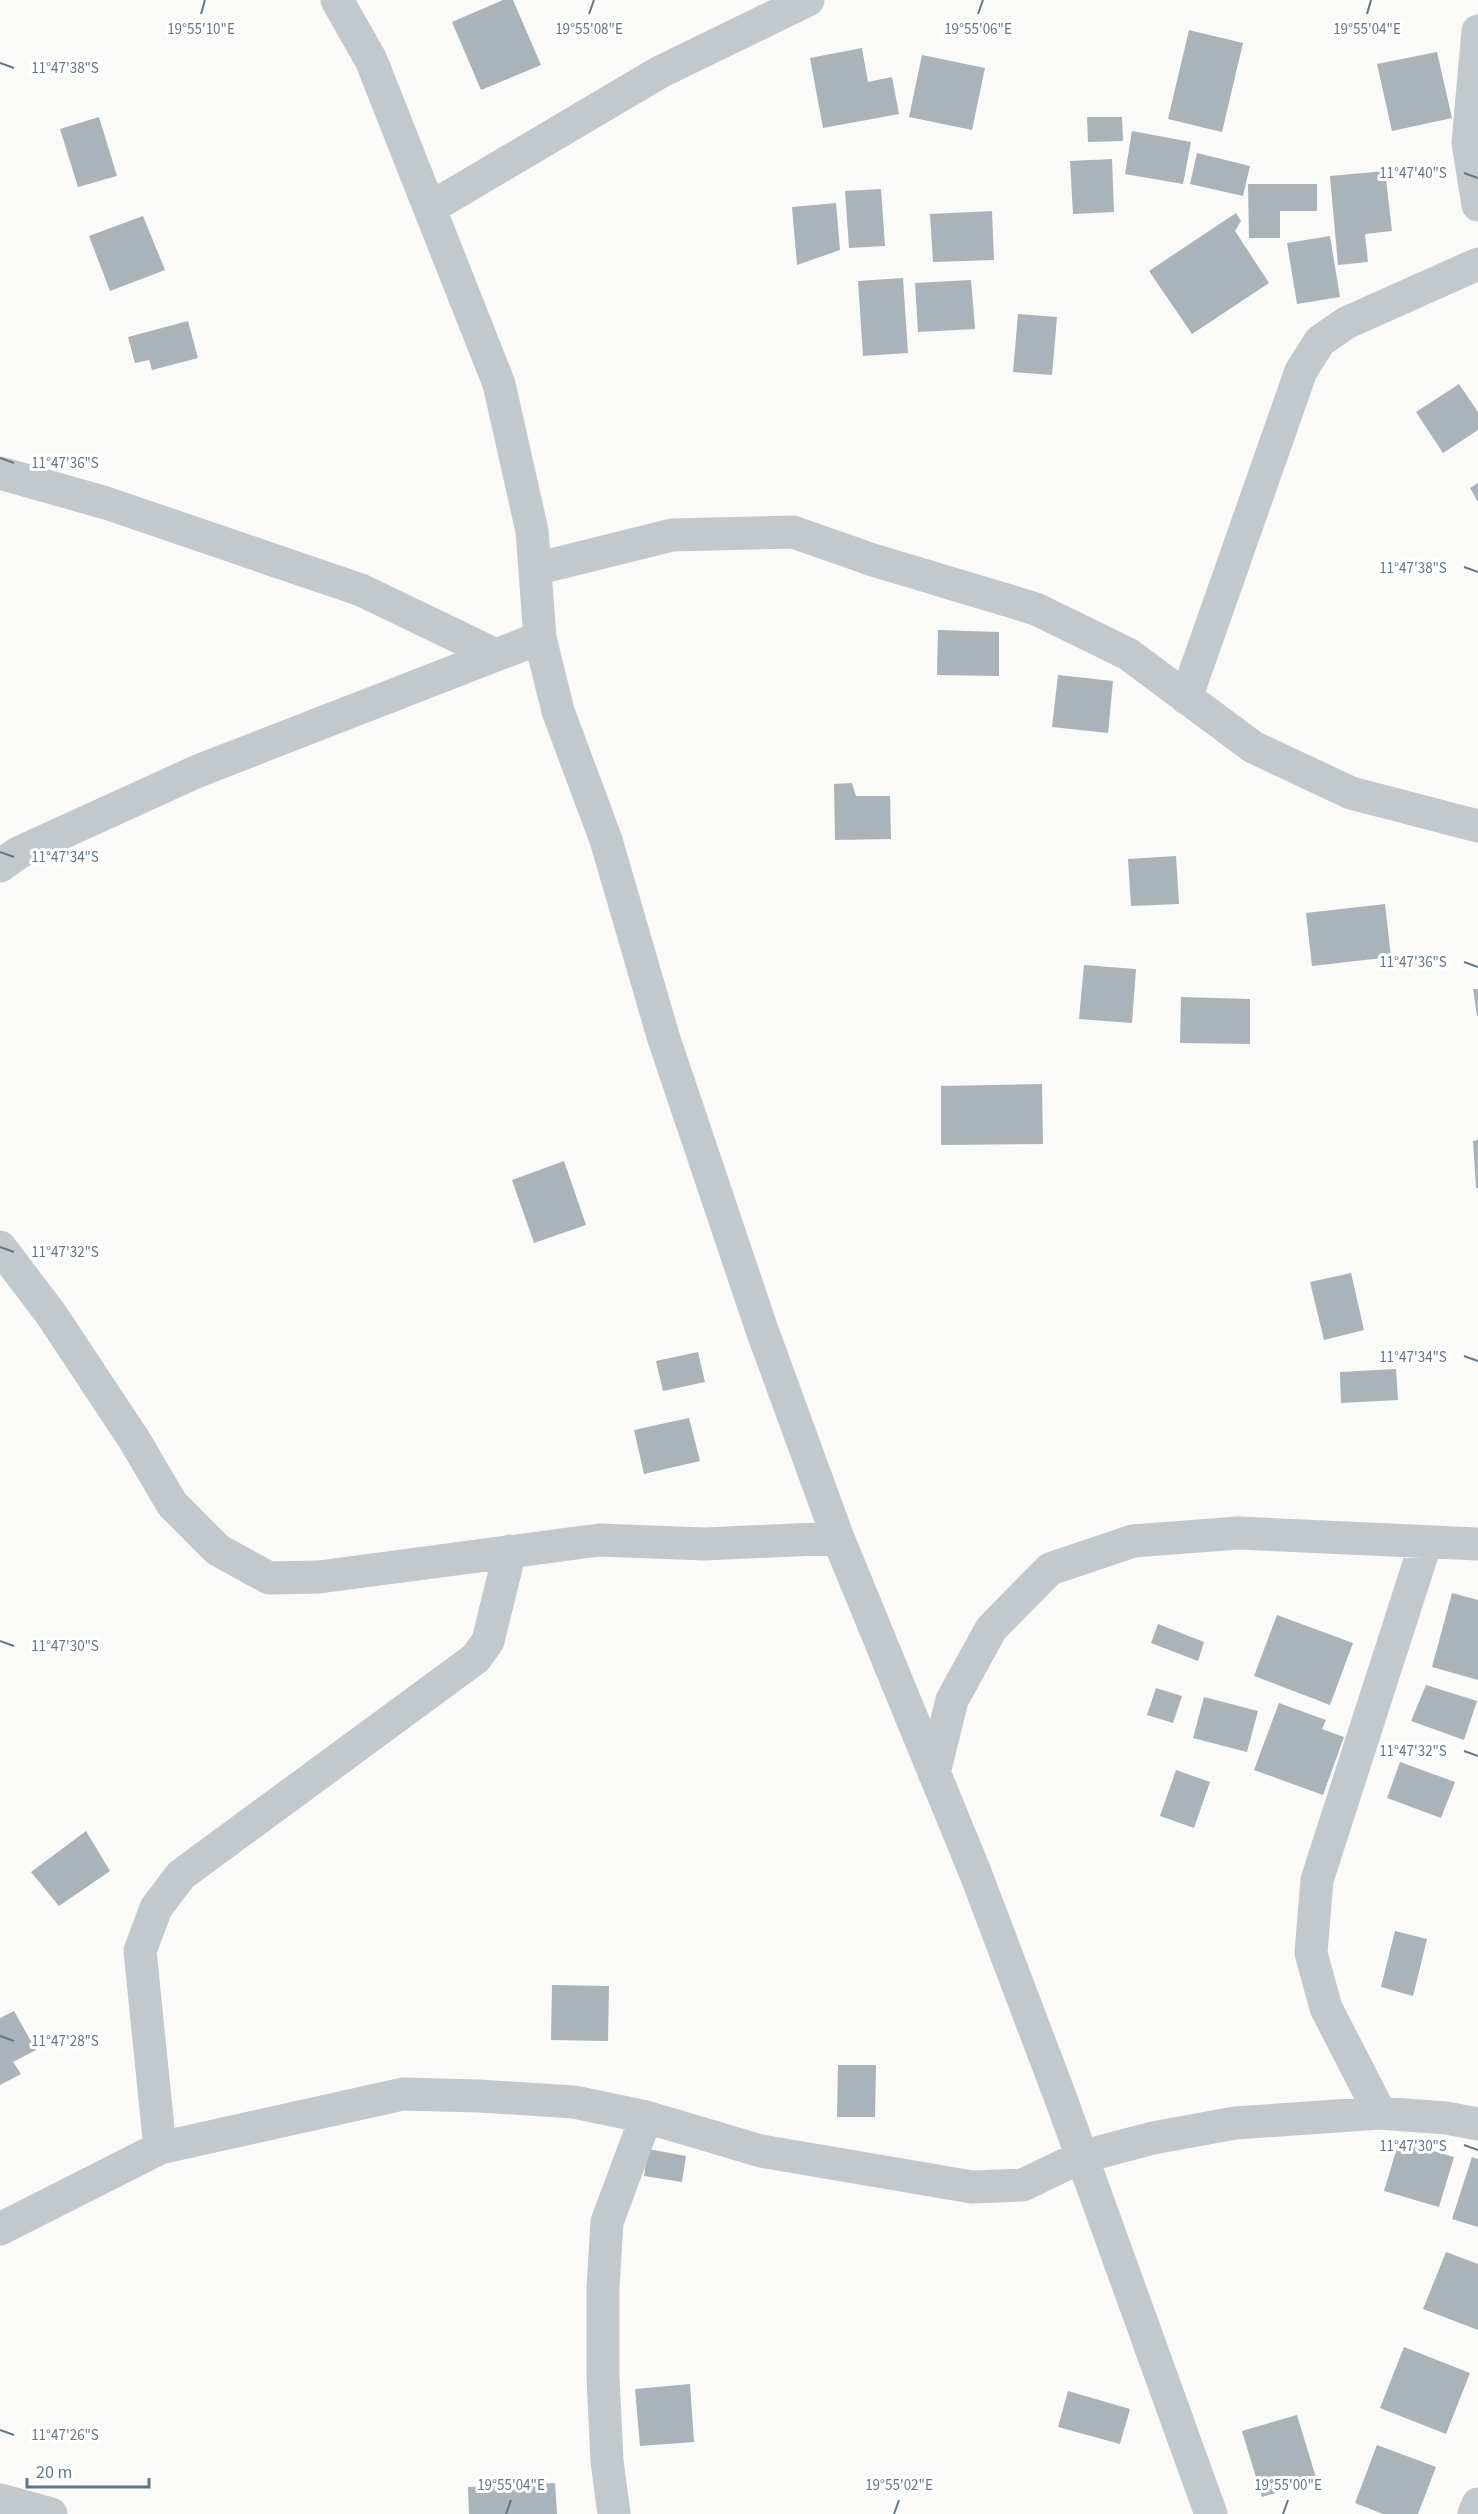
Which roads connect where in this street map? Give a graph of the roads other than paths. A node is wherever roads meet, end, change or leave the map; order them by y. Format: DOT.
graph roads {
  1 [pos="337,0"];
  2 [pos="808,0"];
  3 [pos="1478,31"];
  4 [pos="1478,205"];
  5 [pos="430,208"];
  6 [pos="1478,264"];
  7 [pos="0,473"];
  8 [pos="535,569"];
  9 [pos="540,638"];
  10 [pos="496,655"];
  11 [pos="1186,698"];
  12 [pos="1478,826"];
  13 [pos="0,866"];
  14 [pos="0,1247"];
  15 [pos="838,1538"];
  16 [pos="1426,1542"];
  17 [pos="1478,1544"];
  18 [pos="510,1551"];
  19 [pos="934,1773"];
  20 [pos="1380,2114"];
  21 [pos="646,2117"];
  22 [pos="1478,2124"];
  23 [pos="160,2148"];
  24 [pos="1081,2157"];
  25 [pos="0,2229"];
  26 [pos="0,2500"];
  27 [pos="1478,2504"];
  28 [pos="51,2514"];
  29 [pos="614,2514"];
  30 [pos="1211,2514"];
  31 [pos="1474,2514"];
  1 -- 5 [label="street"];
  2 -- 5 [label="street"];
  3 -- 4 [label="street"];
  5 -- 8 [label="street"];
  6 -- 11 [label="street"];
  7 -- 10 [label="street"];
  8 -- 9 [label="street"];
  8 -- 11 [label="street"];
  9 -- 10 [label="street"];
  9 -- 15 [label="street"];
  10 -- 13 [label="street"];
  11 -- 12 [label="street"];
  14 -- 18 [label="street"];
  15 -- 18 [label="street"];
  15 -- 19 [label="street"];
  16 -- 17 [label="street"];
  16 -- 19 [label="street"];
  16 -- 20 [label="street"];
  18 -- 23 [label="street"];
  19 -- 24 [label="street"];
  20 -- 22 [label="street"];
  20 -- 24 [label="street"];
  21 -- 23 [label="street"];
  21 -- 24 [label="street"];
  21 -- 29 [label="street"];
  23 -- 25 [label="street"];
  24 -- 30 [label="street"];
  26 -- 28 [label="street"];
  27 -- 31 [label="street"];
}
